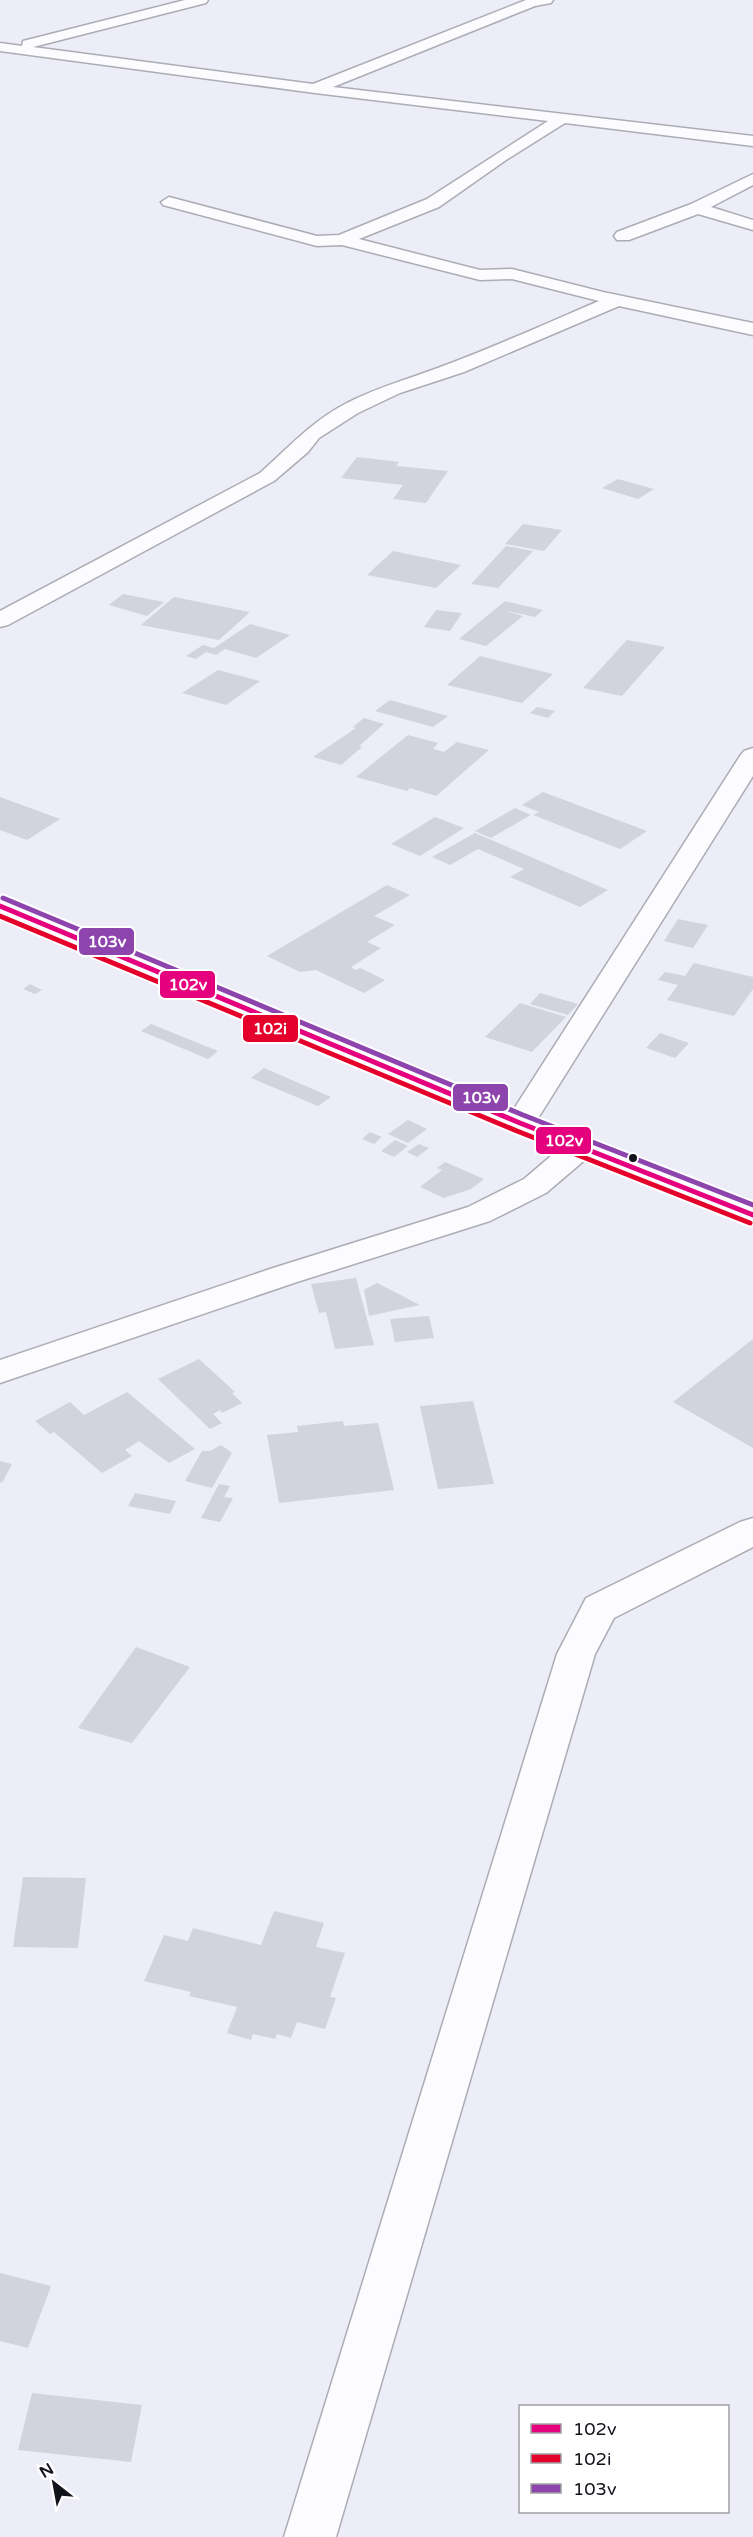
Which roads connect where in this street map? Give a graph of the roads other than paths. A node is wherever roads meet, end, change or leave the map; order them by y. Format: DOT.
graph roads {
  1 [pos="201,0"];
  2 [pos="546,0"];
  3 [pos="2,49"];
  4 [pos="315,89"];
  5 [pos="565,117"];
  6 [pos="753,141"];
  7 [pos="753,179"];
  8 [pos="169,202"];
  9 [pos="697,208"];
  10 [pos="753,225"];
  11 [pos="623,236"];
  12 [pos="342,240"];
  13 [pos="618,300"];
  14 [pos="753,329"];
  15 [pos="0,620"];
  16 [pos="753,756"];
  17 [pos="0,906"];
  18 [pos="520,1123"];
  19 [pos="582,1146"];
  20 [pos="753,1215"];
  21 [pos="0,1372"];
  22 [pos="753,1531"];
  23 [pos="310,2537"];
  1 -- 3 [label="street"];
  2 -- 4 [label="street"];
  3 -- 4 [label="street"];
  4 -- 5 [label="street"];
  5 -- 6 [label="street"];
  5 -- 12 [label="street"];
  7 -- 9 [label="street"];
  8 -- 12 [label="street"];
  9 -- 10 [label="street"];
  9 -- 11 [label="street"];
  12 -- 13 [label="street"];
  13 -- 14 [label="street"];
  13 -- 15 [label="street"];
  16 -- 18 [label="street"];
  17 -- 18 [label="street"];
  18 -- 19 [label="street"];
  19 -- 20 [label="street"];
  19 -- 21 [label="street"];
  22 -- 23 [label="street"];
}
